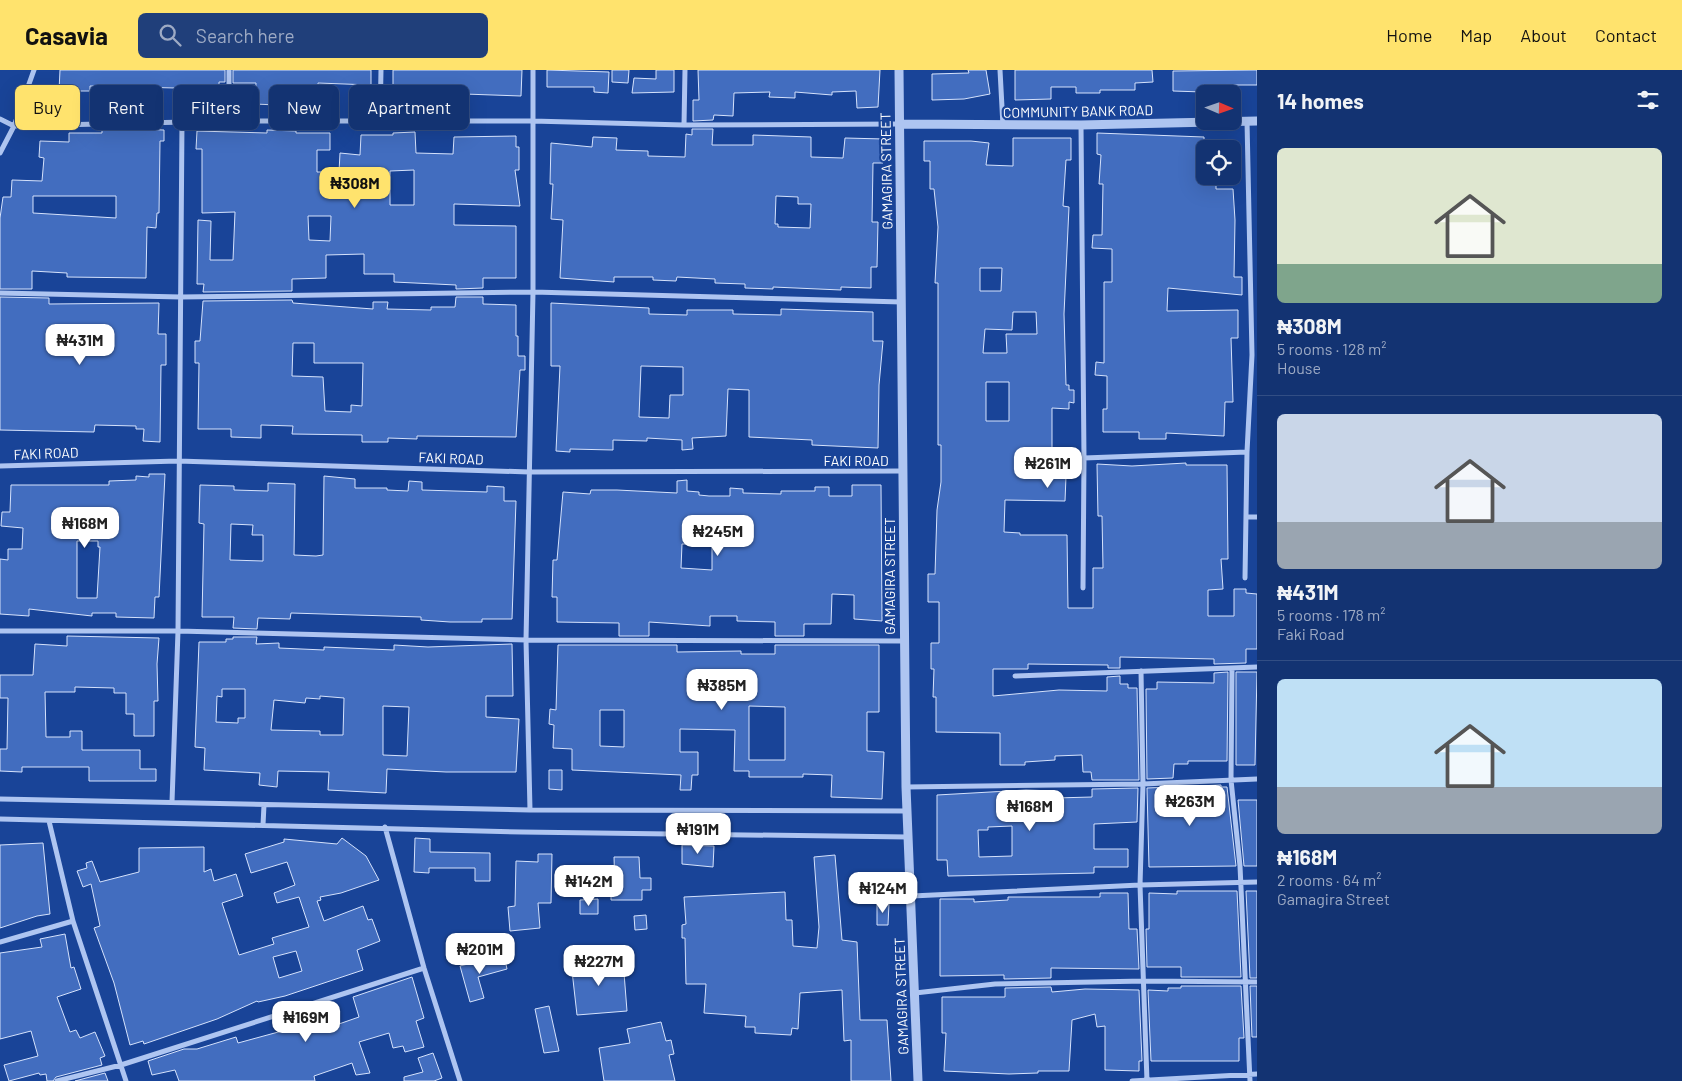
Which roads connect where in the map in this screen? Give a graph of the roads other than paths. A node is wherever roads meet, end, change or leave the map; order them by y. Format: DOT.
graph roads {
  1 [pos="34,70"];
  2 [pos="229,70"];
  3 [pos="381,70"];
  4 [pos="533,70"];
  5 [pos="685,70"];
  6 [pos="899,70"];
  7 [pos="1000,70"];
  8 [pos="229,85"];
  9 [pos="381,85"];
  10 [pos="0,119"];
  11 [pos="259,121"];
  12 [pos="349,121"];
  13 [pos="469,121"];
  14 [pos="532,121"];
  15 [pos="1247,121"];
  16 [pos="1257,121"];
  17 [pos="173,122"];
  18 [pos="900,124"];
  19 [pos="684,125"];
  20 [pos="1081,125"];
  21 [pos="14,126"];
  22 [pos="1004,126"];
  23 [pos="182,130"];
  24 [pos="0,154"];
  25 [pos="533,292"];
  26 [pos="0,293"];
  27 [pos="181,297"];
  28 [pos="902,302"];
  29 [pos="1255,355"];
  30 [pos="1247,452"];
  31 [pos="1084,458"];
  32 [pos="178,461"];
  33 [pos="0,466"];
  34 [pos="902,471"];
  35 [pos="529,472"];
  36 [pos="1247,517"];
  37 [pos="1257,517"];
  38 [pos="1245,578"];
  39 [pos="1083,588"];
  40 [pos="0,631"];
  41 [pos="178,631"];
  42 [pos="526,640"];
  43 [pos="904,641"];
  44 [pos="1257,667"];
  45 [pos="1232,669"];
  46 [pos="1141,670"];
  47 [pos="1015,676"];
  48 [pos="1257,779"];
  49 [pos="1231,780"];
  50 [pos="1143,784"];
  51 [pos="906,787"];
  52 [pos="0,799"];
  53 [pos="172,802"];
  54 [pos="264,805"];
  55 [pos="530,810"];
  56 [pos="907,811"];
  57 [pos="0,819"];
  58 [pos="49,821"];
  59 [pos="263,825"];
  60 [pos="385,827"];
  61 [pos="908,837"];
  62 [pos="1257,882"];
  63 [pos="1242,883"];
  64 [pos="1140,885"];
  65 [pos="912,896"];
  66 [pos="73,921"];
  67 [pos="0,942"];
  68 [pos="424,968"];
  69 [pos="1145,981"];
  70 [pos="1257,982"];
  71 [pos="1245,983"];
  72 [pos="915,993"];
  73 [pos="121,1065"];
  74 [pos="1250,1074"];
  75 [pos="1257,1074"];
  76 [pos="57,1081"];
  77 [pos="126,1081"];
  78 [pos="460,1081"];
  79 [pos="918,1081"];
  80 [pos="1132,1081"];
  81 [pos="1147,1081"];
  82 [pos="1250,1081"];
  1 -- 21 [label="street"];
  2 -- 8 [label="street"];
  3 -- 9 [label="street"];
  4 -- 14 [label="street"];
  5 -- 19 [label="street"];
  6 -- 18 [label="street, GAMAGIRA STREET"];
  7 -- 22 [label="street"];
  10 -- 21 [label="street"];
  11 -- 12 [label="street"];
  13 -- 14 [label="street"];
  14 -- 19 [label="street"];
  14 -- 25 [label="street"];
  15 -- 16 [label="street, COMMUNITY BANK ROAD"];
  15 -- 20 [label="street, COMMUNITY BANK ROAD"];
  15 -- 29 [label="street"];
  17 -- 21 [label="street"];
  18 -- 19 [label="street"];
  18 -- 22 [label="street, COMMUNITY BANK ROAD"];
  18 -- 28 [label="street, GAMAGIRA STREET"];
  20 -- 22 [label="street, COMMUNITY BANK ROAD"];
  20 -- 31 [label="street"];
  21 -- 24 [label="street"];
  23 -- 27 [label="street"];
  25 -- 27 [label="street"];
  25 -- 28 [label="street"];
  25 -- 35 [label="street"];
  26 -- 27 [label="street"];
  27 -- 32 [label="street"];
  28 -- 34 [label="street, GAMAGIRA STREET"];
  29 -- 30 [label="street"];
  30 -- 31 [label="street"];
  30 -- 36 [label="street"];
  31 -- 39 [label="street"];
  32 -- 33 [label="street, FAKI ROAD"];
  32 -- 35 [label="street, FAKI ROAD"];
  32 -- 41 [label="street"];
  34 -- 35 [label="street, FAKI ROAD"];
  34 -- 43 [label="street, GAMAGIRA STREET"];
  35 -- 42 [label="street"];
  36 -- 37 [label="street"];
  36 -- 38 [label="street"];
  40 -- 41 [label="street"];
  41 -- 42 [label="street"];
  41 -- 53 [label="street"];
  42 -- 43 [label="street"];
  42 -- 55 [label="street"];
  43 -- 51 [label="street, GAMAGIRA STREET"];
  44 -- 45 [label="street"];
  45 -- 46 [label="street"];
  45 -- 49 [label="street"];
  46 -- 47 [label="street"];
  46 -- 50 [label="street"];
  48 -- 49 [label="street"];
  49 -- 50 [label="street"];
  49 -- 63 [label="street"];
  50 -- 51 [label="street"];
  50 -- 64 [label="street"];
  51 -- 56 [label="street, GAMAGIRA STREET"];
  52 -- 53 [label="street"];
  53 -- 54 [label="street"];
  54 -- 55 [label="street"];
  54 -- 59 [label="street"];
  55 -- 56 [label="street"];
  56 -- 61 [label="street, GAMAGIRA STREET"];
  57 -- 58 [label="street"];
  58 -- 59 [label="street"];
  58 -- 66 [label="street"];
  59 -- 60 [label="street"];
  60 -- 61 [label="street"];
  60 -- 68 [label="street"];
  61 -- 65 [label="street, GAMAGIRA STREET"];
  62 -- 63 [label="street"];
  63 -- 64 [label="street"];
  63 -- 71 [label="street"];
  64 -- 65 [label="street"];
  64 -- 69 [label="street"];
  65 -- 72 [label="street, GAMAGIRA STREET"];
  66 -- 67 [label="street"];
  66 -- 73 [label="street"];
  68 -- 73 [label="street"];
  68 -- 78 [label="street"];
  69 -- 71 [label="street"];
  69 -- 72 [label="street"];
  69 -- 81 [label="street"];
  70 -- 71 [label="street"];
  71 -- 74 [label="street"];
  72 -- 79 [label="street, GAMAGIRA STREET"];
  73 -- 76 [label="street"];
  73 -- 77 [label="street"];
  74 -- 75 [label="street"];
  74 -- 81 [label="street"];
  74 -- 82 [label="street"];
  80 -- 81 [label="street"];
}
